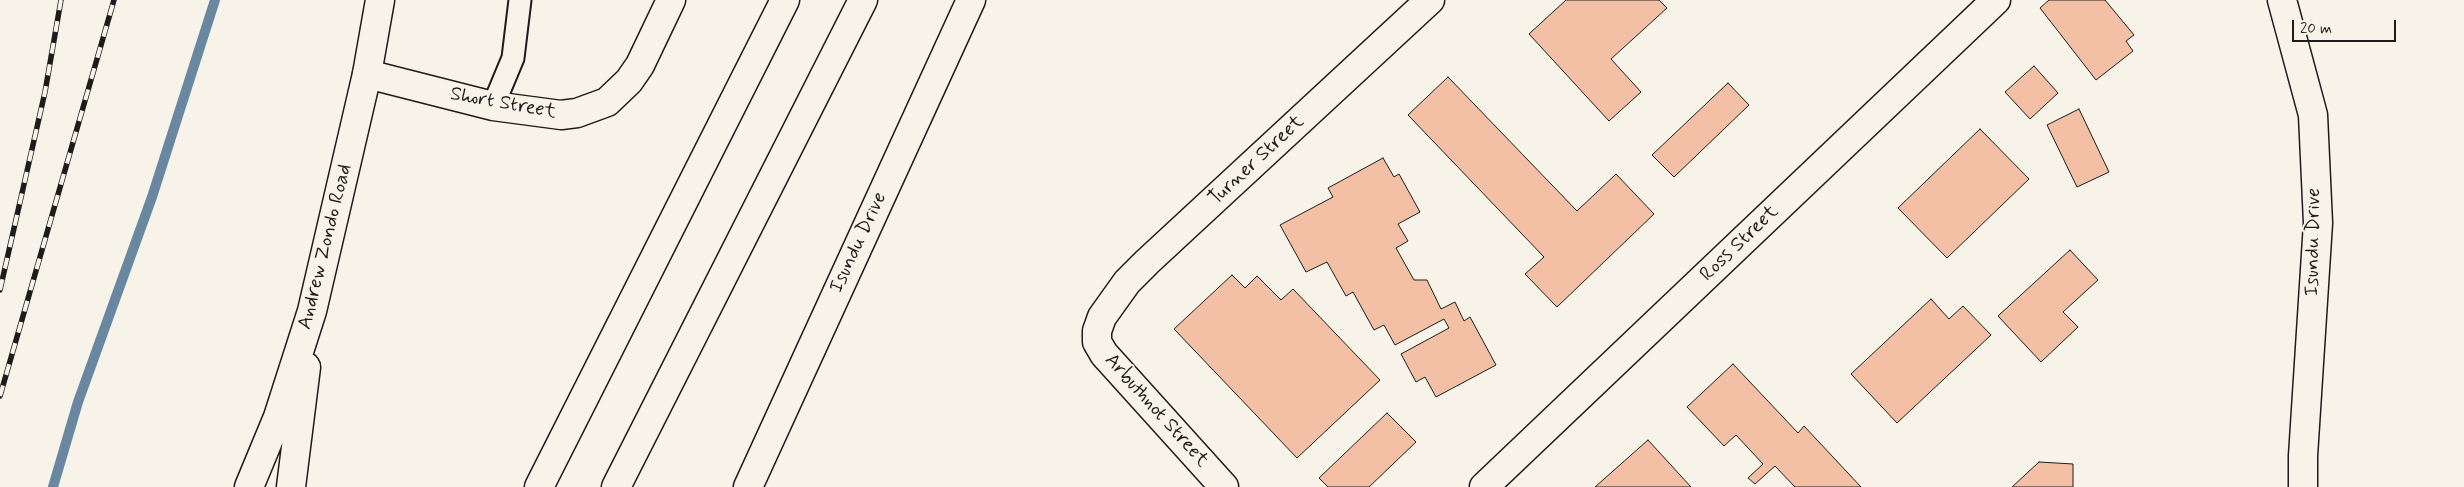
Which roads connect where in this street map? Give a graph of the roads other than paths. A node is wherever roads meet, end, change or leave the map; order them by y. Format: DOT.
graph roads {
  1 [pos="380,0"];
  2 [pos="520,0"];
  3 [pos="671,0"];
  4 [pos="785,0"];
  5 [pos="862,0"];
  6 [pos="971,0"];
  7 [pos="1430,0"];
  8 [pos="1996,0"];
  9 [pos="2282,0"];
  10 [pos="367,74"];
  11 [pos="493,106"];
  12 [pos="312,311"];
  13 [pos="1097,330"];
  14 [pos="249,487"];
  15 [pos="291,487"];
  16 [pos="538,487"];
  17 [pos="616,487"];
  18 [pos="748,487"];
  19 [pos="1224,487"];
  20 [pos="1484,487"];
  21 [pos="2303,487"];
  1 -- 10 [label="main road, Andrew Zondo Road"];
  2 -- 11 [label="lane"];
  3 -- 11 [label="main road, Short Street"];
  4 -- 16 [label="main road"];
  5 -- 17 [label="main road"];
  6 -- 18 [label="main road, Isundu Drive"];
  7 -- 13 [label="main road, Turner Street"];
  8 -- 20 [label="main road, Ross Street"];
  9 -- 21 [label="main road, Isundu Drive"];
  10 -- 11 [label="main road, Short Street"];
  10 -- 12 [label="main road, Andrew Zondo Road"];
  12 -- 14 [label="main road, Andrew Zondo Road"];
  12 -- 15 [label="main road"];
  13 -- 19 [label="main road, Arbuthnot Street"];
}
